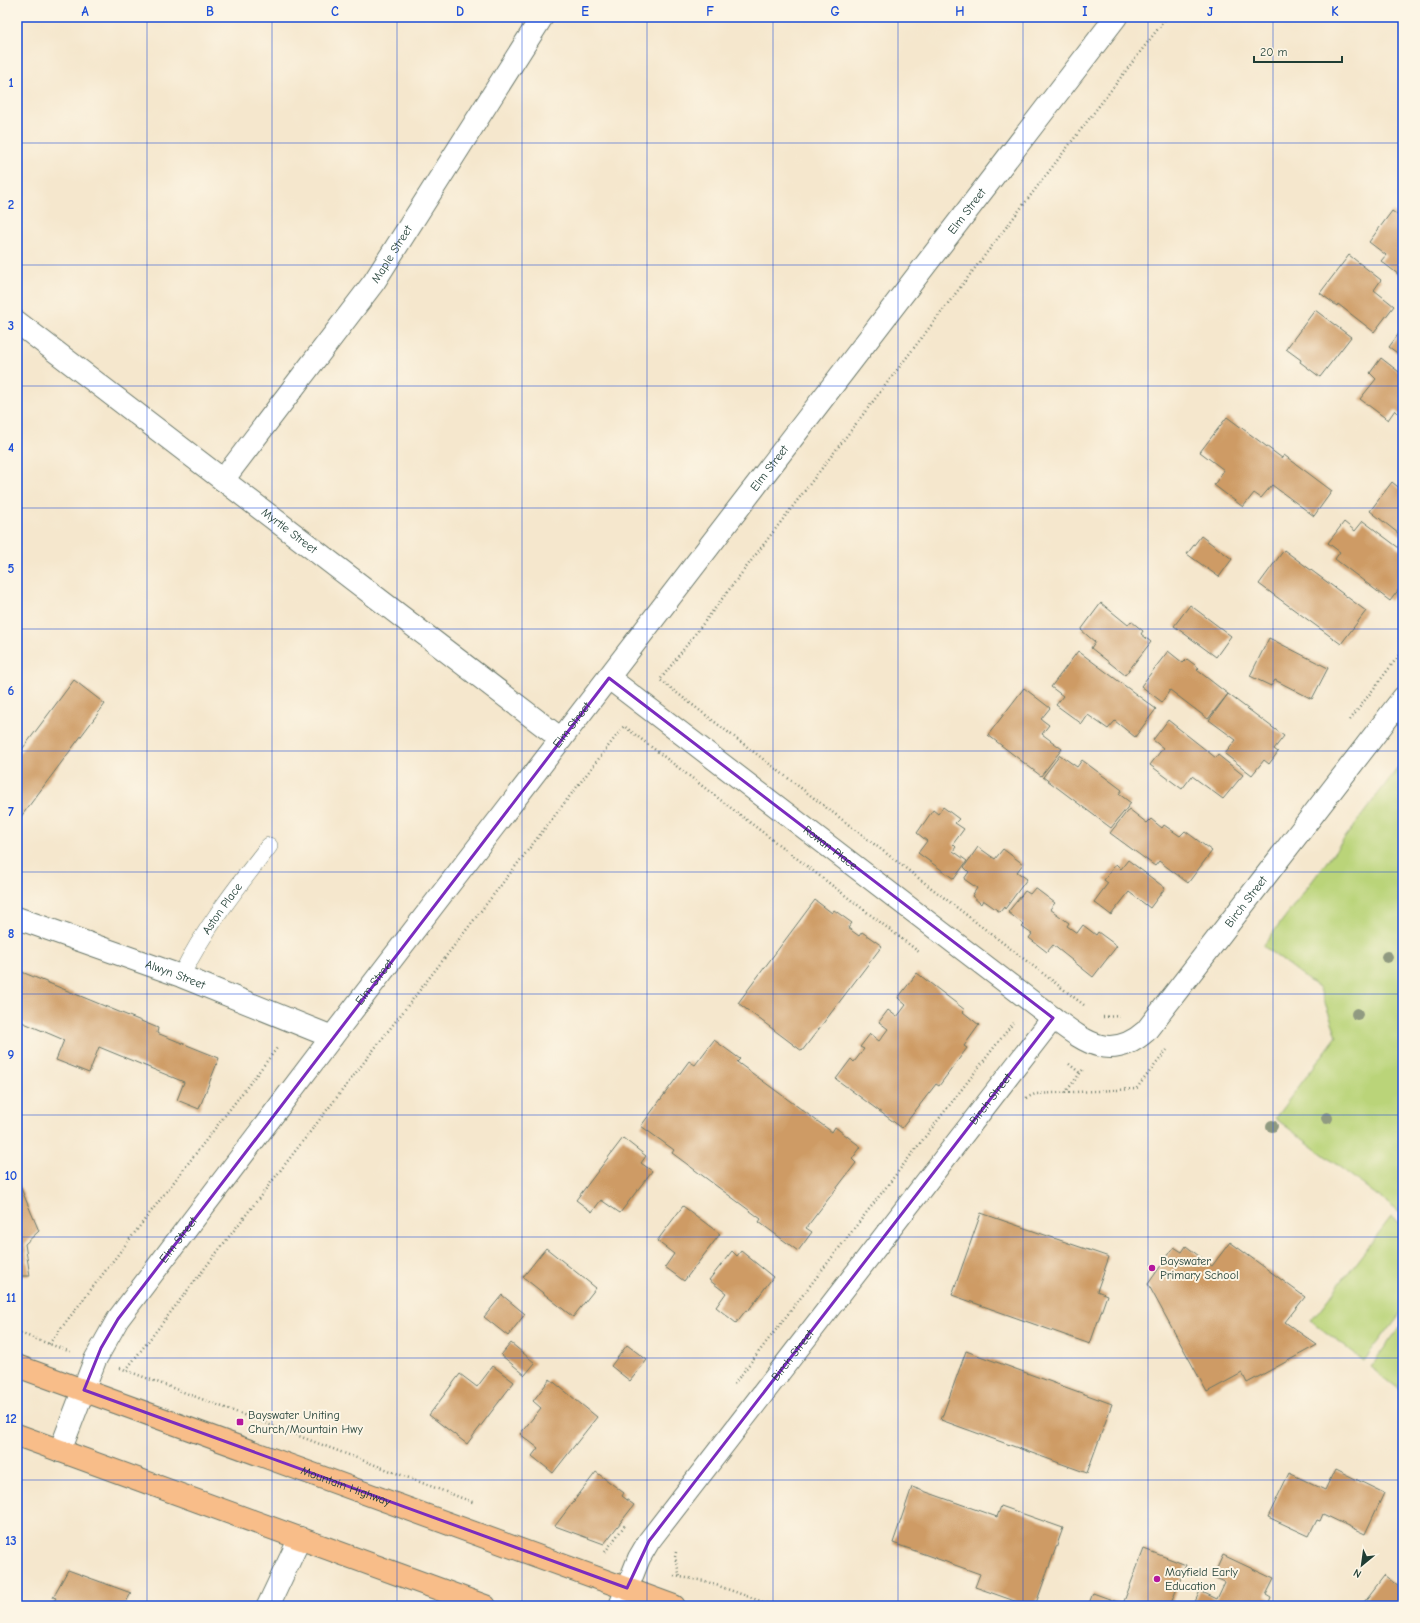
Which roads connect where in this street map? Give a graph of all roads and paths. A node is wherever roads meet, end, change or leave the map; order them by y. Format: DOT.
graph roads {
  1 [pos="542,17"];
  2 [pos="1116,17"];
  3 [pos="1167,17"];
  4 [pos="17,322"];
  5 [pos="223,480"];
  6 [pos="609,678"];
  7 [pos="1403,698"];
  8 [pos="561,739"];
  9 [pos="269,846"];
  10 [pos="17,918"];
  11 [pos="925,956"];
  12 [pos="181,976"];
  13 [pos="1085,1006"];
  14 [pos="1097,1016"];
  15 [pos="1124,1016"];
  16 [pos="1006,1018"];
  17 [pos="1052,1018"];
  18 [pos="332,1037"];
  19 [pos="277,1048"];
  20 [pos="1168,1049"];
  21 [pos="1088,1063"];
  22 [pos="1069,1064"];
  23 [pos="1080,1073"];
  24 [pos="1065,1093"];
  25 [pos="1024,1100"];
  26 [pos="17,1332"];
  27 [pos="49,1344"];
  28 [pos="72,1352"];
  29 [pos="17,1366"];
  30 [pos="119,1368"];
  31 [pos="126,1370"];
  32 [pos="84,1390"];
  33 [pos="730,1390"];
  34 [pos="17,1435"];
  35 [pos="60,1451"];
  36 [pos="479,1504"];
  37 [pos="629,1521"];
  38 [pos="300,1538"];
  39 [pos="597,1550"];
  40 [pos="677,1550"];
  41 [pos="672,1576"];
  42 [pos="680,1577"];
  43 [pos="623,1597"];
  44 [pos="268,1606"];
  45 [pos="484,1606"];
  46 [pos="674,1606"];
  47 [pos="774,1606"];
  1 -- 5 [label="street, Maple Street"];
  2 -- 6 [label="street, Elm Street"];
  3 -- 13 [label="path"];
  4 -- 5 [label="street, Myrtle Street"];
  5 -- 8 [label="street, Myrtle Street"];
  6 -- 8 [label="street, Elm Street"];
  6 -- 17 [label="street, Rowan Place"];
  7 -- 17 [label="street, Birch Street"];
  8 -- 18 [label="street, Elm Street"];
  9 -- 12 [label="lane, Aston Place"];
  10 -- 12 [label="street, Alwyn Street"];
  11 -- 31 [label="path"];
  12 -- 18 [label="street, Alwyn Street"];
  14 -- 15 [label="path"];
  16 -- 33 [label="path"];
  17 -- 43 [label="street, Birch Street"];
  18 -- 32 [label="street, Elm Street"];
  19 -- 27 [label="path"];
  20 -- 24 [label="path"];
  21 -- 23 [label="path"];
  22 -- 23 [label="path"];
  23 -- 24 [label="path"];
  24 -- 25 [label="path"];
  26 -- 27 [label="path"];
  27 -- 28 [label="path"];
  29 -- 32 [label="main road, Mountain Highway"];
  30 -- 31 [label="path"];
  31 -- 36 [label="path"];
  32 -- 35 [label="street, Elm Street"];
  32 -- 43 [label="main road, Mountain Highway"];
  34 -- 35 [label="main road"];
  35 -- 38 [label="main road"];
  37 -- 39 [label="path"];
  38 -- 44 [label="street"];
  38 -- 45 [label="main road"];
  40 -- 42 [label="path"];
  41 -- 42 [label="path"];
  42 -- 47 [label="path"];
  43 -- 46 [label="main road, Mountain Highway"];
}
